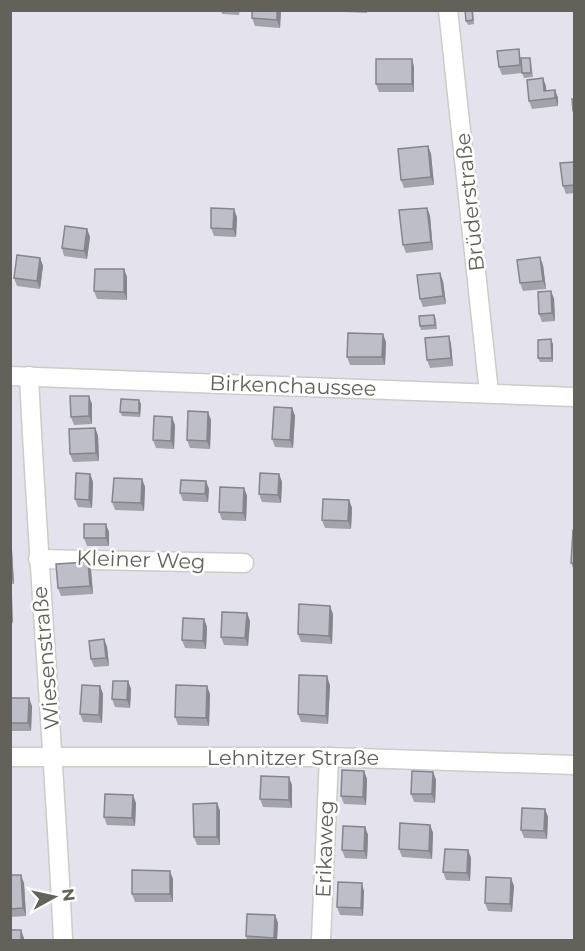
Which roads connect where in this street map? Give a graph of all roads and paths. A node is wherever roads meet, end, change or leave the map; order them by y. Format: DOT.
graph roads {
  1 [pos="448,10"];
  2 [pos="10,376"];
  3 [pos="29,376"];
  4 [pos="489,393"];
  5 [pos="574,397"];
  6 [pos="38,559"];
  7 [pos="244,563"];
  8 [pos="10,757"];
  9 [pos="329,757"];
  10 [pos="54,758"];
  11 [pos="574,765"];
  12 [pos="63,940"];
  13 [pos="321,940"];
  1 -- 4 [label="street, Brüderstraße"];
  2 -- 3 [label="street, Birkenchaussee"];
  3 -- 4 [label="street, Birkenchaussee"];
  3 -- 6 [label="street, Wiesenstraße"];
  4 -- 5 [label="street, Birkenchaussee"];
  6 -- 7 [label="street, Kleiner Weg"];
  6 -- 10 [label="street, Wiesenstraße"];
  8 -- 10 [label="street, Lehnitzer Straße"];
  9 -- 10 [label="street, Lehnitzer Straße"];
  9 -- 11 [label="street, Lehnitzer Straße"];
  9 -- 13 [label="street, Erikaweg"];
  10 -- 12 [label="street, Wiesenstraße"];
}
